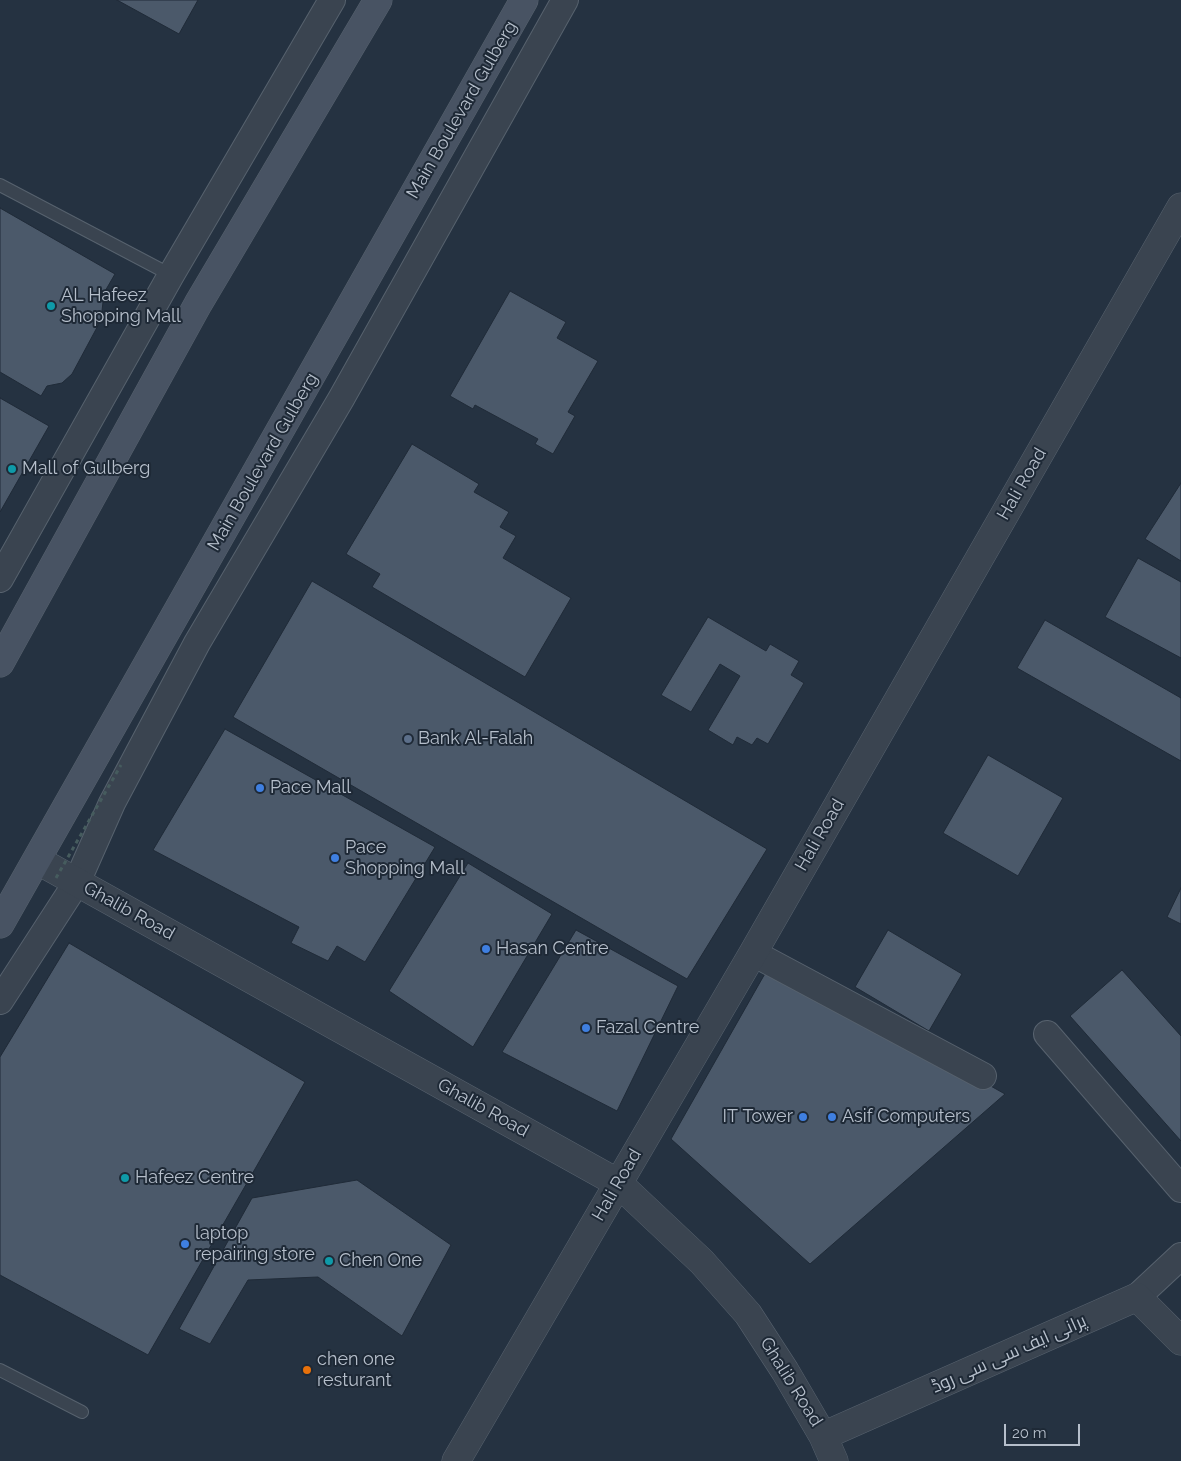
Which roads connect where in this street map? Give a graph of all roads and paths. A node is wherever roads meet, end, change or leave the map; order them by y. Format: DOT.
graph roads {
  1 [pos="332,0"];
  2 [pos="378,0"];
  3 [pos="524,0"];
  4 [pos="565,0"];
  5 [pos="0,185"];
  6 [pos="1181,207"];
  7 [pos="171,275"];
  8 [pos="0,579"];
  9 [pos="0,663"];
  10 [pos="121,765"];
  11 [pos="57,873"];
  12 [pos="0,924"];
  13 [pos="752,953"];
  14 [pos="0,1001"];
  15 [pos="1047,1034"];
  16 [pos="983,1076"];
  17 [pos="618,1183"];
  18 [pos="1181,1189"];
  19 [pos="1181,1256"];
  20 [pos="1137,1297"];
  21 [pos="1181,1341"];
  22 [pos="0,1370"];
  23 [pos="82,1412"];
  24 [pos="823,1436"];
  25 [pos="456,1461"];
  26 [pos="834,1461"];
  1 -- 7 [label="street"];
  2 -- 9 [label="main road"];
  3 -- 11 [label="main road, Main Boulevard Gulberg"];
  4 -- 11 [label="street"];
  5 -- 7 [label="lane"];
  6 -- 13 [label="street, Hali Road"];
  7 -- 8 [label="street"];
  10 -- 11 [label="path, bridge"];
  11 -- 12 [label="main road, Main Boulevard Gulberg"];
  11 -- 14 [label="street"];
  11 -- 17 [label="street, Ghalib Road"];
  13 -- 16 [label="street"];
  13 -- 17 [label="street, Hali Road"];
  15 -- 18 [label="street"];
  17 -- 24 [label="street, Ghalib Road"];
  17 -- 25 [label="street, Hali Road"];
  19 -- 20 [label="street"];
  20 -- 21 [label="street"];
  20 -- 24 [label="street, پرانی ایف سی سی روڈ"];
  22 -- 23 [label="lane"];
  24 -- 26 [label="street, Ghalib Road"];
}
